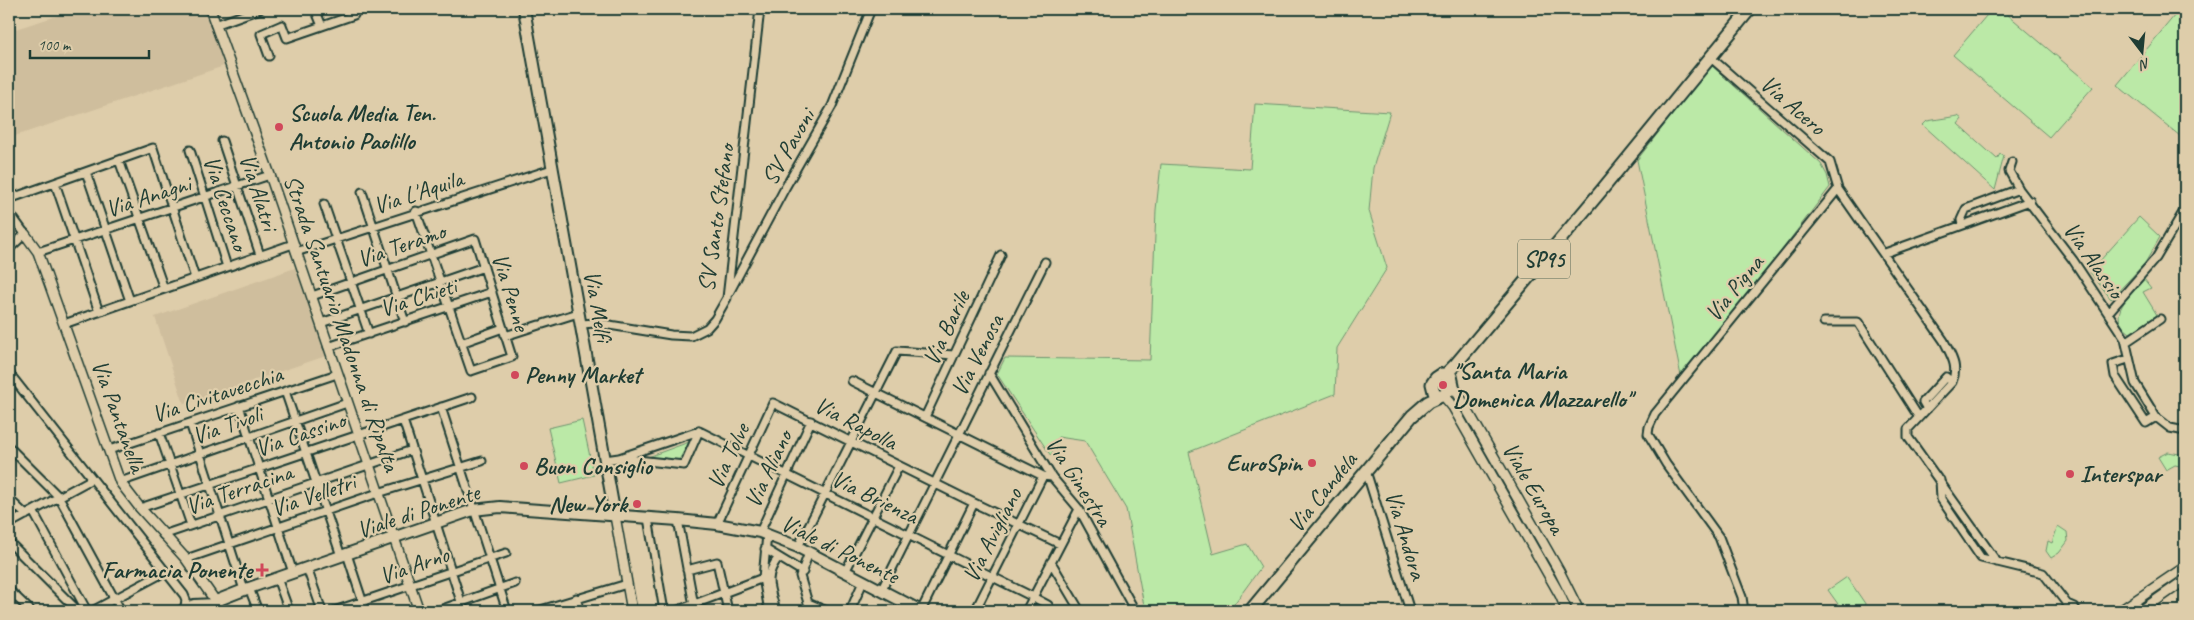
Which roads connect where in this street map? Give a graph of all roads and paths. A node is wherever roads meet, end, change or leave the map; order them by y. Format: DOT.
graph roads {
  1 [pos="210,9"];
  2 [pos="260,9"];
  3 [pos="315,9"];
  4 [pos="352,9"];
  5 [pos="524,9"];
  6 [pos="760,9"];
  7 [pos="871,9"];
  8 [pos="1750,9"];
  9 [pos="216,25"];
  10 [pos="322,26"];
  11 [pos="269,56"];
  12 [pos="1710,57"];
  13 [pos="222,141"];
  14 [pos="190,150"];
  15 [pos="119,160"];
  16 [pos="2012,162"];
  17 [pos="552,169"];
  18 [pos="86,172"];
  19 [pos="270,175"];
  20 [pos="55,183"];
  21 [pos="237,186"];
  22 [pos="1838,189"];
  23 [pos="2019,189"];
  24 [pos="362,192"];
  25 [pos="205,197"];
  26 [pos="9,199"];
  27 [pos="2030,201"];
  28 [pos="324,204"];
  29 [pos="172,208"];
  30 [pos="2185,209"];
  31 [pos="416,211"];
  32 [pos="9,212"];
  33 [pos="139,219"];
  34 [pos="1962,225"];
  35 [pos="373,226"];
  36 [pos="106,230"];
  37 [pos="25,234"];
  38 [pos="336,238"];
  39 [pos="475,239"];
  40 [pos="74,240"];
  41 [pos="294,248"];
  42 [pos="9,249"];
  43 [pos="38,252"];
  44 [pos="1885,253"];
  45 [pos="431,254"];
  46 [pos="260,255"];
  47 [pos="1001,255"];
  48 [pos="1045,262"];
  49 [pos="227,267"];
  50 [pos="484,267"];
  51 [pos="387,269"];
  52 [pos="195,278"];
  53 [pos="351,282"];
  54 [pos="440,282"];
  55 [pos="164,289"];
  56 [pos="492,292"];
  57 [pos="312,296"];
  58 [pos="397,297"];
  59 [pos="727,298"];
  60 [pos="130,301"];
  61 [pos="449,307"];
  62 [pos="360,309"];
  63 [pos="99,312"];
  64 [pos="578,313"];
  65 [pos="2108,313"];
  66 [pos="2160,319"];
  67 [pos="405,322"];
  68 [pos="1824,322"];
  69 [pos="321,323"];
  70 [pos="64,324"];
  71 [pos="580,324"];
  72 [pos="503,328"];
  73 [pos="368,334"];
  74 [pos="505,336"];
  75 [pos="2126,342"];
  76 [pos="462,343"];
  77 [pos="328,347"];
  78 [pos="954,355"];
  79 [pos="2128,359"];
  80 [pos="989,372"];
  81 [pos="9,373"];
  82 [pos="337,374"];
  83 [pos="1450,379"];
  84 [pos="852,381"];
  85 [pos="12,382"];
  86 [pos="285,391"];
  87 [pos="876,393"];
  88 [pos="1439,394"];
  89 [pos="472,397"];
  90 [pos="347,403"];
  91 [pos="773,403"];
  92 [pos="239,406"];
  93 [pos="441,407"];
  94 [pos="1918,416"];
  95 [pos="925,417"];
  96 [pos="2156,417"];
  97 [pos="403,420"];
  98 [pos="295,421"];
  99 [pos="811,421"];
  100 [pos="190,423"];
  101 [pos="699,431"];
  102 [pos="2185,431"];
  103 [pos="159,433"];
  104 [pos="358,434"];
  105 [pos="958,434"];
  106 [pos="249,437"];
  107 [pos="851,443"];
  108 [pos="9,447"];
  109 [pos="108,450"];
  110 [pos="412,450"];
  111 [pos="306,452"];
  112 [pos="200,454"];
  113 [pos="748,456"];
  114 [pos="619,458"];
  115 [pos="605,460"];
  116 [pos="482,461"];
  117 [pos="170,465"];
  118 [pos="368,465"];
  119 [pos="899,466"];
  120 [pos="460,467"];
  121 [pos="259,468"];
  122 [pos="1366,471"];
  123 [pos="786,474"];
  124 [pos="1043,476"];
  125 [pos="1052,477"];
  126 [pos="92,479"];
  127 [pos="421,480"];
  128 [pos="120,482"];
  129 [pos="316,483"];
  130 [pos="934,483"];
  131 [pos="210,485"];
  132 [pos="378,493"];
  133 [pos="826,494"];
  134 [pos="180,495"];
  135 [pos="59,497"];
  136 [pos="9,499"];
  137 [pos="269,499"];
  138 [pos="974,503"];
  139 [pos="140,508"];
  140 [pos="1079,509"];
  141 [pos="473,510"];
  142 [pos="34,511"];
  143 [pos="326,511"];
  144 [pos="26,515"];
  145 [pos="220,515"];
  146 [pos="615,516"];
  147 [pos="872,516"];
  148 [pos="648,518"];
  149 [pos="678,520"];
  150 [pos="9,524"];
  151 [pos="435,524"];
  152 [pos="717,524"];
  153 [pos="1019,524"];
  154 [pos="191,525"];
  155 [pos="278,527"];
  156 [pos="764,533"];
  157 [pos="163,535"];
  158 [pos="908,535"];
  159 [pos="394,538"];
  160 [pos="9,542"];
  161 [pos="229,544"];
  162 [pos="1060,544"];
  163 [pos="798,547"];
  164 [pos="764,549"];
  165 [pos="506,553"];
  166 [pos="809,553"];
  167 [pos="344,555"];
  168 [pos="948,555"];
  169 [pos="778,558"];
  170 [pos="186,559"];
  171 [pos="490,559"];
  172 [pos="1051,562"];
  173 [pos="2185,567"];
  174 [pos="306,568"];
  175 [pos="687,570"];
  176 [pos="165,572"];
  177 [pos="451,572"];
  178 [pos="803,572"];
  179 [pos="845,572"];
  180 [pos="293,573"];
  181 [pos="992,576"];
  182 [pos="277,578"];
  183 [pos="763,578"];
  184 [pos="2185,580"];
  185 [pos="863,582"];
  186 [pos="515,583"];
  187 [pos="626,584"];
  188 [pos="410,586"];
  189 [pos="247,589"];
  190 [pos="500,589"];
  191 [pos="9,590"];
  192 [pos="881,591"];
  193 [pos="724,593"];
  194 [pos="1033,596"];
  195 [pos="576,598"];
  196 [pos="115,599"];
  197 [pos="363,603"];
  198 [pos="461,603"];
  199 [pos="215,605"];
  200 [pos="186,606"];
  201 [pos="695,608"];
  202 [pos="2066,608"];
  203 [pos="548,609"];
  204 [pos="31,611"];
  205 [pos="78,611"];
  206 [pos="87,611"];
  207 [pos="92,611"];
  208 [pos="121,611"];
  209 [pos="258,611"];
  210 [pos="289,611"];
  211 [pos="322,611"];
  212 [pos="334,611"];
  213 [pos="419,611"];
  214 [pos="437,611"];
  215 [pos="464,611"];
  216 [pos="507,611"];
  217 [pos="537,611"];
  218 [pos="580,611"];
  219 [pos="632,611"];
  220 [pos="664,611"];
  221 [pos="676,611"];
  222 [pos="728,611"];
  223 [pos="769,611"];
  224 [pos="776,611"];
  225 [pos="827,611"];
  226 [pos="850,611"];
  227 [pos="921,611"];
  228 [pos="975,611"];
  229 [pos="1026,611"];
  230 [pos="1051,611"];
  231 [pos="1080,611"];
  232 [pos="1135,611"];
  233 [pos="1250,611"];
  234 [pos="1410,611"];
  235 [pos="1567,611"];
  236 [pos="1579,611"];
  237 [pos="1744,611"];
  238 [pos="2077,611"];
  239 [pos="2120,611"];
  240 [pos="2141,611"];
  1 -- 9 [label="street, Strada Santuario Madonna di Ripalta"];
  2 -- 9 [label="street"];
  3 -- 10 [label="street"];
  4 -- 10 [label="street"];
  5 -- 17 [label="main road, Via Melfi"];
  6 -- 59 [label="street, SV Santo Stefano"];
  7 -- 59 [label="street, SV Pavoni"];
  8 -- 12 [label="main road, SP95"];
  9 -- 19 [label="street, Strada Santuario Madonna di Ripalta"];
  10 -- 11 [label="street"];
  12 -- 22 [label="street, Via Acero"];
  12 -- 83 [label="main road, Via Candela / SP95"];
  13 -- 21 [label="street, Via Alatri"];
  14 -- 25 [label="street, Via Ceccano"];
  15 -- 18 [label="street"];
  15 -- 29 [label="street"];
  15 -- 33 [label="street"];
  16 -- 23 [label="street, Via Alassio"];
  17 -- 31 [label="street, Via L'Aquila"];
  17 -- 64 [label="main road, Via Melfi"];
  18 -- 20 [label="street"];
  18 -- 36 [label="street"];
  19 -- 21 [label="street, Via Anagni"];
  19 -- 41 [label="street, Strada Santuario Madonna di Ripalta"];
  20 -- 26 [label="street"];
  20 -- 40 [label="street"];
  21 -- 25 [label="street, Via Anagni"];
  21 -- 46 [label="street, Via Alatri"];
  22 -- 44 [label="street"];
  22 -- 237 [label="street, Via Pigna"];
  23 -- 27 [label="street, Via Alassio"];
  23 -- 34 [label="street"];
  24 -- 35 [label="street"];
  25 -- 29 [label="street, Via Anagni"];
  25 -- 49 [label="street, Via Ceccano"];
  27 -- 34 [label="street"];
  27 -- 65 [label="street, Via Alassio"];
  28 -- 38 [label="street"];
  29 -- 33 [label="street, Via Anagni"];
  29 -- 52 [label="street"];
  30 -- 65 [label="street"];
  31 -- 35 [label="street, Via L'Aquila"];
  31 -- 45 [label="street"];
  32 -- 37 [label="street"];
  33 -- 36 [label="street, Via Anagni"];
  33 -- 55 [label="street"];
  34 -- 44 [label="street"];
  35 -- 38 [label="street, Via L'Aquila"];
  35 -- 51 [label="street"];
  36 -- 40 [label="street, Via Anagni"];
  36 -- 60 [label="street"];
  37 -- 42 [label="street"];
  37 -- 43 [label="street, Via Pantanella"];
  38 -- 41 [label="street, Via L'Aquila"];
  38 -- 53 [label="street"];
  39 -- 45 [label="street, Via Teramo"];
  39 -- 50 [label="street, Via Penne"];
  40 -- 43 [label="street, Via Anagni"];
  40 -- 63 [label="street"];
  41 -- 46 [label="street, Via L'Aquila"];
  41 -- 57 [label="street, Strada Santuario Madonna di Ripalta"];
  43 -- 70 [label="street, Via Pantanella"];
  44 -- 94 [label="street"];
  45 -- 51 [label="street, Via Teramo"];
  45 -- 54 [label="street"];
  46 -- 49 [label="street, Via L'Aquila"];
  47 -- 78 [label="street, Via Barile"];
  48 -- 80 [label="street, Via Venosa"];
  49 -- 52 [label="street, Via L'Aquila"];
  50 -- 54 [label="street"];
  50 -- 56 [label="street, Via Penne"];
  51 -- 53 [label="street, Via Teramo"];
  51 -- 58 [label="street"];
  52 -- 55 [label="street, Via L'Aquila"];
  53 -- 57 [label="street, Via Teramo"];
  53 -- 62 [label="street"];
  54 -- 58 [label="street"];
  54 -- 61 [label="street"];
  55 -- 60 [label="street, Via L'Aquila"];
  56 -- 61 [label="street, Via Chieti"];
  56 -- 72 [label="street, Via Penne"];
  57 -- 69 [label="street, Strada Santuario Madonna di Ripalta"];
  58 -- 62 [label="street"];
  58 -- 67 [label="street"];
  59 -- 71 [label="street, SV Santo Stefano"];
  60 -- 63 [label="street, Via L'Aquila"];
  61 -- 67 [label="street, Via Chieti"];
  61 -- 76 [label="street"];
  62 -- 69 [label="street"];
  62 -- 73 [label="street"];
  63 -- 70 [label="street, Via L'Aquila"];
  64 -- 71 [label="main road, Via Melfi"];
  64 -- 74 [label="street"];
  65 -- 75 [label="street, Via Alassio"];
  66 -- 75 [label="street"];
  67 -- 73 [label="street, Via Chieti"];
  68 -- 94 [label="street"];
  69 -- 77 [label="street, Strada Santuario Madonna di Ripalta"];
  70 -- 109 [label="street, Via Pantanella"];
  71 -- 115 [label="main road, Via Melfi"];
  72 -- 74 [label="street, Via Penne"];
  72 -- 76 [label="street"];
  73 -- 77 [label="street, Via Chieti"];
  74 -- 76 [label="street, Via Penne"];
  75 -- 79 [label="street, Via Alassio"];
  77 -- 82 [label="street, Strada Santuario Madonna di Ripalta"];
  78 -- 87 [label="street"];
  78 -- 95 [label="street, Via Barile"];
  79 -- 96 [label="street, Via Alassio"];
  79 -- 96 [label="street, Via Alassio"];
  80 -- 105 [label="street, Via Venosa"];
  80 -- 125 [label="street, Via Ginestra"];
  81 -- 85 [label="street"];
  82 -- 86 [label="street, Via Civitavecchia"];
  82 -- 90 [label="street, Strada Santuario Madonna di Ripalta"];
  83 -- 88 [label="main road, Via Candela / SP95"];
  83 -- 88 [label="main road, Via Candela / SP95"];
  83 -- 236 [label="street, Viale Europa"];
  84 -- 87 [label="street"];
  85 -- 126 [label="street"];
  86 -- 92 [label="street, Via Civitavecchia"];
  86 -- 98 [label="street"];
  87 -- 95 [label="street"];
  87 -- 107 [label="street"];
  88 -- 122 [label="main road, Via Candela / SP95"];
  88 -- 235 [label="street, Viale Europa"];
  89 -- 93 [label="street, Via Cassino"];
  90 -- 98 [label="street, Via Tivoli"];
  90 -- 104 [label="street, Strada Santuario Madonna di Ripalta"];
  91 -- 99 [label="street, Via Rapolla"];
  91 -- 113 [label="street, Via Tolve"];
  92 -- 100 [label="street, Via Civitavecchia"];
  92 -- 106 [label="street"];
  93 -- 97 [label="street, Via Cassino"];
  93 -- 120 [label="street"];
  94 -- 202 [label="street"];
  95 -- 105 [label="street"];
  96 -- 102 [label="street, Via Alassio"];
  97 -- 104 [label="street, Via Cassino"];
  97 -- 110 [label="street"];
  98 -- 106 [label="street, Via Tivoli"];
  98 -- 111 [label="street"];
  99 -- 107 [label="street, Via Rapolla"];
  99 -- 123 [label="street, Via Aliano"];
  100 -- 103 [label="street, Via Civitavecchia"];
  100 -- 112 [label="street"];
  101 -- 113 [label="street, Via Brienza"];
  101 -- 114 [label="street"];
  101 -- 114 [label="street"];
  103 -- 109 [label="street, Via Civitavecchia"];
  103 -- 117 [label="street"];
  104 -- 111 [label="street, Via Cassino"];
  104 -- 118 [label="street, Strada Santuario Madonna di Ripalta"];
  105 -- 124 [label="street"];
  105 -- 130 [label="street, Via Venosa"];
  106 -- 112 [label="street, Via Tivoli"];
  106 -- 121 [label="street"];
  107 -- 119 [label="street, Via Rapolla"];
  107 -- 133 [label="street"];
  108 -- 135 [label="street"];
  109 -- 128 [label="street, Via Pantanella"];
  110 -- 118 [label="street, Via Terracina"];
  110 -- 127 [label="street"];
  111 -- 121 [label="street, Via Cassino"];
  111 -- 129 [label="street"];
  112 -- 117 [label="street, Via Tivoli"];
  112 -- 131 [label="street"];
  113 -- 123 [label="street, Via Brienza"];
  113 -- 152 [label="street, Via Tolve"];
  114 -- 115 [label="street"];
  115 -- 146 [label="main road, Via Melfi"];
  116 -- 120 [label="street, Via Velletri"];
  117 -- 128 [label="street, Via Tivoli"];
  117 -- 134 [label="street"];
  118 -- 129 [label="street, Via Terracina"];
  118 -- 132 [label="street, Strada Santuario Madonna di Ripalta"];
  119 -- 130 [label="street, Via Rapolla"];
  119 -- 147 [label="street"];
  120 -- 127 [label="street, Via Velletri"];
  120 -- 141 [label="street"];
  121 -- 131 [label="street, Via Cassino"];
  121 -- 137 [label="street"];
  122 -- 233 [label="main road, Via Candela / SP95"];
  122 -- 234 [label="street, Via Andora"];
  123 -- 133 [label="street, Via Brienza"];
  123 -- 156 [label="street, Via Aliano"];
  124 -- 125 [label="street"];
  124 -- 153 [label="street, Via Avigliano"];
  125 -- 140 [label="street, Via Ginestra"];
  126 -- 135 [label="street"];
  126 -- 176 [label="street"];
  127 -- 132 [label="street, Via Velletri"];
  127 -- 151 [label="street"];
  128 -- 139 [label="street, Via Pantanella"];
  129 -- 137 [label="street, Via Terracina"];
  129 -- 143 [label="street"];
  130 -- 138 [label="street, Via Rapolla"];
  130 -- 158 [label="street, Via Venosa"];
  131 -- 134 [label="street, Via Cassino"];
  131 -- 145 [label="street"];
  132 -- 143 [label="street, Via Velletri"];
  132 -- 159 [label="street, Strada Santuario Madonna di Ripalta"];
  133 -- 147 [label="street, Via Brienza"];
  133 -- 163 [label="street"];
  134 -- 139 [label="street, Via Cassino"];
  134 -- 154 [label="street"];
  135 -- 142 [label="street"];
  135 -- 196 [label="street"];
  136 -- 144 [label="street"];
  137 -- 145 [label="street, Via Terracina"];
  137 -- 155 [label="street"];
  138 -- 153 [label="street"];
  138 -- 168 [label="street"];
  139 -- 157 [label="street, Via Pantanella"];
  140 -- 162 [label="street"];
  140 -- 232 [label="street, Via Ginestra"];
  141 -- 146 [label="main road, Viale di Ponente"];
  141 -- 151 [label="main road, Viale di Ponente"];
  141 -- 171 [label="street"];
  142 -- 144 [label="street"];
  142 -- 206 [label="street"];
  143 -- 155 [label="street, Via Velletri"];
  143 -- 167 [label="street"];
  144 -- 150 [label="street"];
  145 -- 154 [label="street, Via Terracina"];
  145 -- 161 [label="street"];
  146 -- 148 [label="main road, Viale di Ponente"];
  146 -- 187 [label="street, Via Melfi"];
  147 -- 158 [label="street, Via Brienza"];
  147 -- 179 [label="street"];
  148 -- 149 [label="main road, Viale di Ponente"];
  148 -- 220 [label="street"];
  149 -- 152 [label="main road, Viale di Ponente"];
  149 -- 175 [label="street"];
  151 -- 159 [label="main road, Viale di Ponente"];
  151 -- 177 [label="street"];
  152 -- 156 [label="main road, Viale di Ponente"];
  153 -- 162 [label="street"];
  153 -- 181 [label="street, Via Avigliano"];
  154 -- 157 [label="street, Via Terracina"];
  155 -- 161 [label="street, Via Velletri"];
  155 -- 180 [label="street"];
  156 -- 163 [label="main road, Viale di Ponente"];
  156 -- 164 [label="street, Via Aliano"];
  157 -- 170 [label="street, Via Pantanella"];
  158 -- 168 [label="street, Via Brienza"];
  158 -- 192 [label="street"];
  159 -- 167 [label="main road, Viale di Ponente"];
  159 -- 188 [label="street, Strada Santuario Madonna di Ripalta"];
  160 -- 205 [label="street"];
  161 -- 170 [label="street, Via Velletri"];
  161 -- 189 [label="street"];
  162 -- 172 [label="street"];
  163 -- 166 [label="main road, Viale di Ponente"];
  164 -- 169 [label="street"];
  164 -- 183 [label="street, Via Aliano"];
  165 -- 171 [label="street, Via Arno"];
  166 -- 178 [label="street"];
  166 -- 179 [label="main road, Viale di Ponente"];
  167 -- 174 [label="main road, Viale di Ponente"];
  167 -- 197 [label="street"];
  168 -- 181 [label="street, Via Brienza"];
  168 -- 227 [label="street"];
  169 -- 178 [label="street"];
  169 -- 224 [label="street"];
  170 -- 199 [label="street, Via Pantanella"];
  171 -- 177 [label="street, Via Arno"];
  171 -- 190 [label="street"];
  172 -- 194 [label="street"];
  172 -- 231 [label="street"];
  173 -- 239 [label="street"];
  174 -- 180 [label="main road, Viale di Ponente"];
  174 -- 211 [label="street"];
  175 -- 193 [label="street"];
  175 -- 201 [label="street"];
  176 -- 196 [label="street"];
  176 -- 200 [label="street"];
  177 -- 188 [label="street, Via Arno"];
  177 -- 198 [label="street"];
  178 -- 225 [label="street"];
  179 -- 185 [label="main road, Viale di Ponente"];
  180 -- 182 [label="main road, Viale di Ponente"];
  181 -- 194 [label="street, Via Brienza"];
  181 -- 228 [label="street, Via Avigliano"];
  182 -- 189 [label="main road, Viale di Ponente"];
  182 -- 210 [label="street"];
  183 -- 193 [label="street"];
  183 -- 223 [label="street, Via Aliano"];
  184 -- 240 [label="street"];
  185 -- 192 [label="main road, Viale di Ponente"];
  185 -- 226 [label="street"];
  186 -- 190 [label="street"];
  187 -- 195 [label="street"];
  187 -- 219 [label="street, Via Melfi"];
  188 -- 197 [label="street, Via Arno"];
  188 -- 213 [label="street, Strada Santuario Madonna di Ripalta"];
  189 -- 199 [label="main road, Viale di Ponente"];
  189 -- 209 [label="street"];
  190 -- 198 [label="street"];
  190 -- 216 [label="street"];
  191 -- 204 [label="street"];
  192 -- 227 [label="main road, Viale di Ponente"];
  193 -- 201 [label="street"];
  193 -- 222 [label="street"];
  194 -- 229 [label="street"];
  194 -- 230 [label="street, Via Brienza"];
  195 -- 203 [label="street"];
  195 -- 218 [label="street"];
  196 -- 207 [label="street"];
  196 -- 208 [label="street"];
  197 -- 212 [label="street, Via Arno"];
  198 -- 214 [label="street"];
  198 -- 215 [label="street"];
  199 -- 200 [label="main road, Viale di Ponente"];
  201 -- 221 [label="street"];
  202 -- 238 [label="street"];
  203 -- 217 [label="street"];
}
